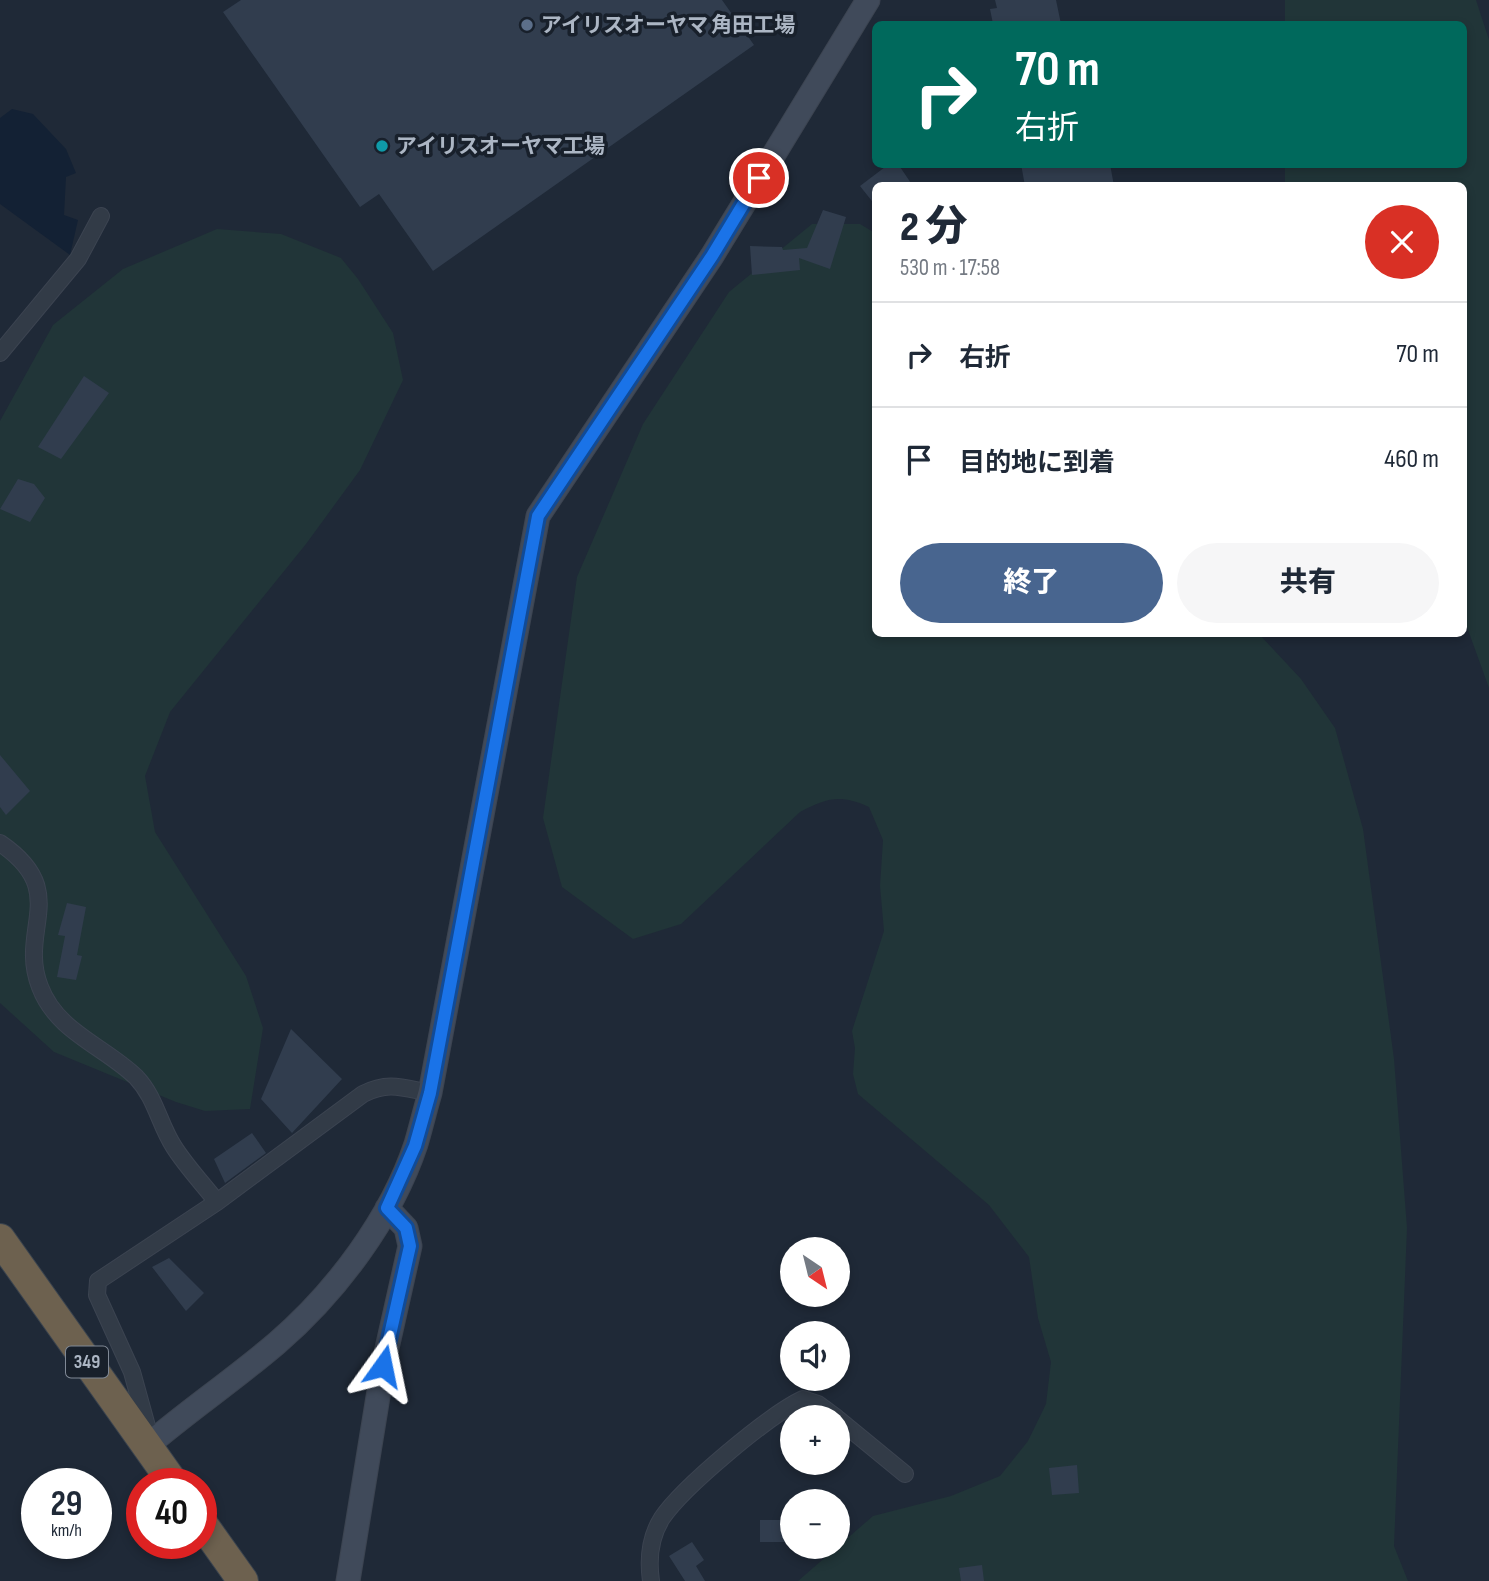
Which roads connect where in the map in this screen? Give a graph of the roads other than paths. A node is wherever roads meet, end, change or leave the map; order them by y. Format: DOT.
graph roads {
  1 [pos="868,0"];
  2 [pos="101,216"];
  3 [pos="0,353"];
  4 [pos="0,843"];
  5 [pos="430,1093"];
  6 [pos="217,1202"];
  7 [pos="387,1208"];
  8 [pos="0,1239"];
  9 [pos="790,1405"];
  10 [pos="819,1405"];
  11 [pos="780,1412"];
  12 [pos="850,1429"];
  13 [pos="150,1444"];
  14 [pos="164,1468"];
  15 [pos="905,1474"];
  16 [pos="217,1544"];
  17 [pos="354,1578"];
  18 [pos="243,1581"];
  19 [pos="651,1581"];
  1 -- 5 [label="street"];
  2 -- 3 [label="street"];
  4 -- 6 [label="street"];
  5 -- 6 [label="street"];
  5 -- 7 [label="street"];
  6 -- 13 [label="street"];
  7 -- 13 [label="street"];
  7 -- 17 [label="street"];
  8 -- 13 [label="highway, 349"];
  9 -- 10 [label="street"];
  11 -- 19 [label="street"];
  12 -- 15 [label="street"];
  13 -- 14 [label="highway, 349"];
  16 -- 18 [label="highway"];
}
